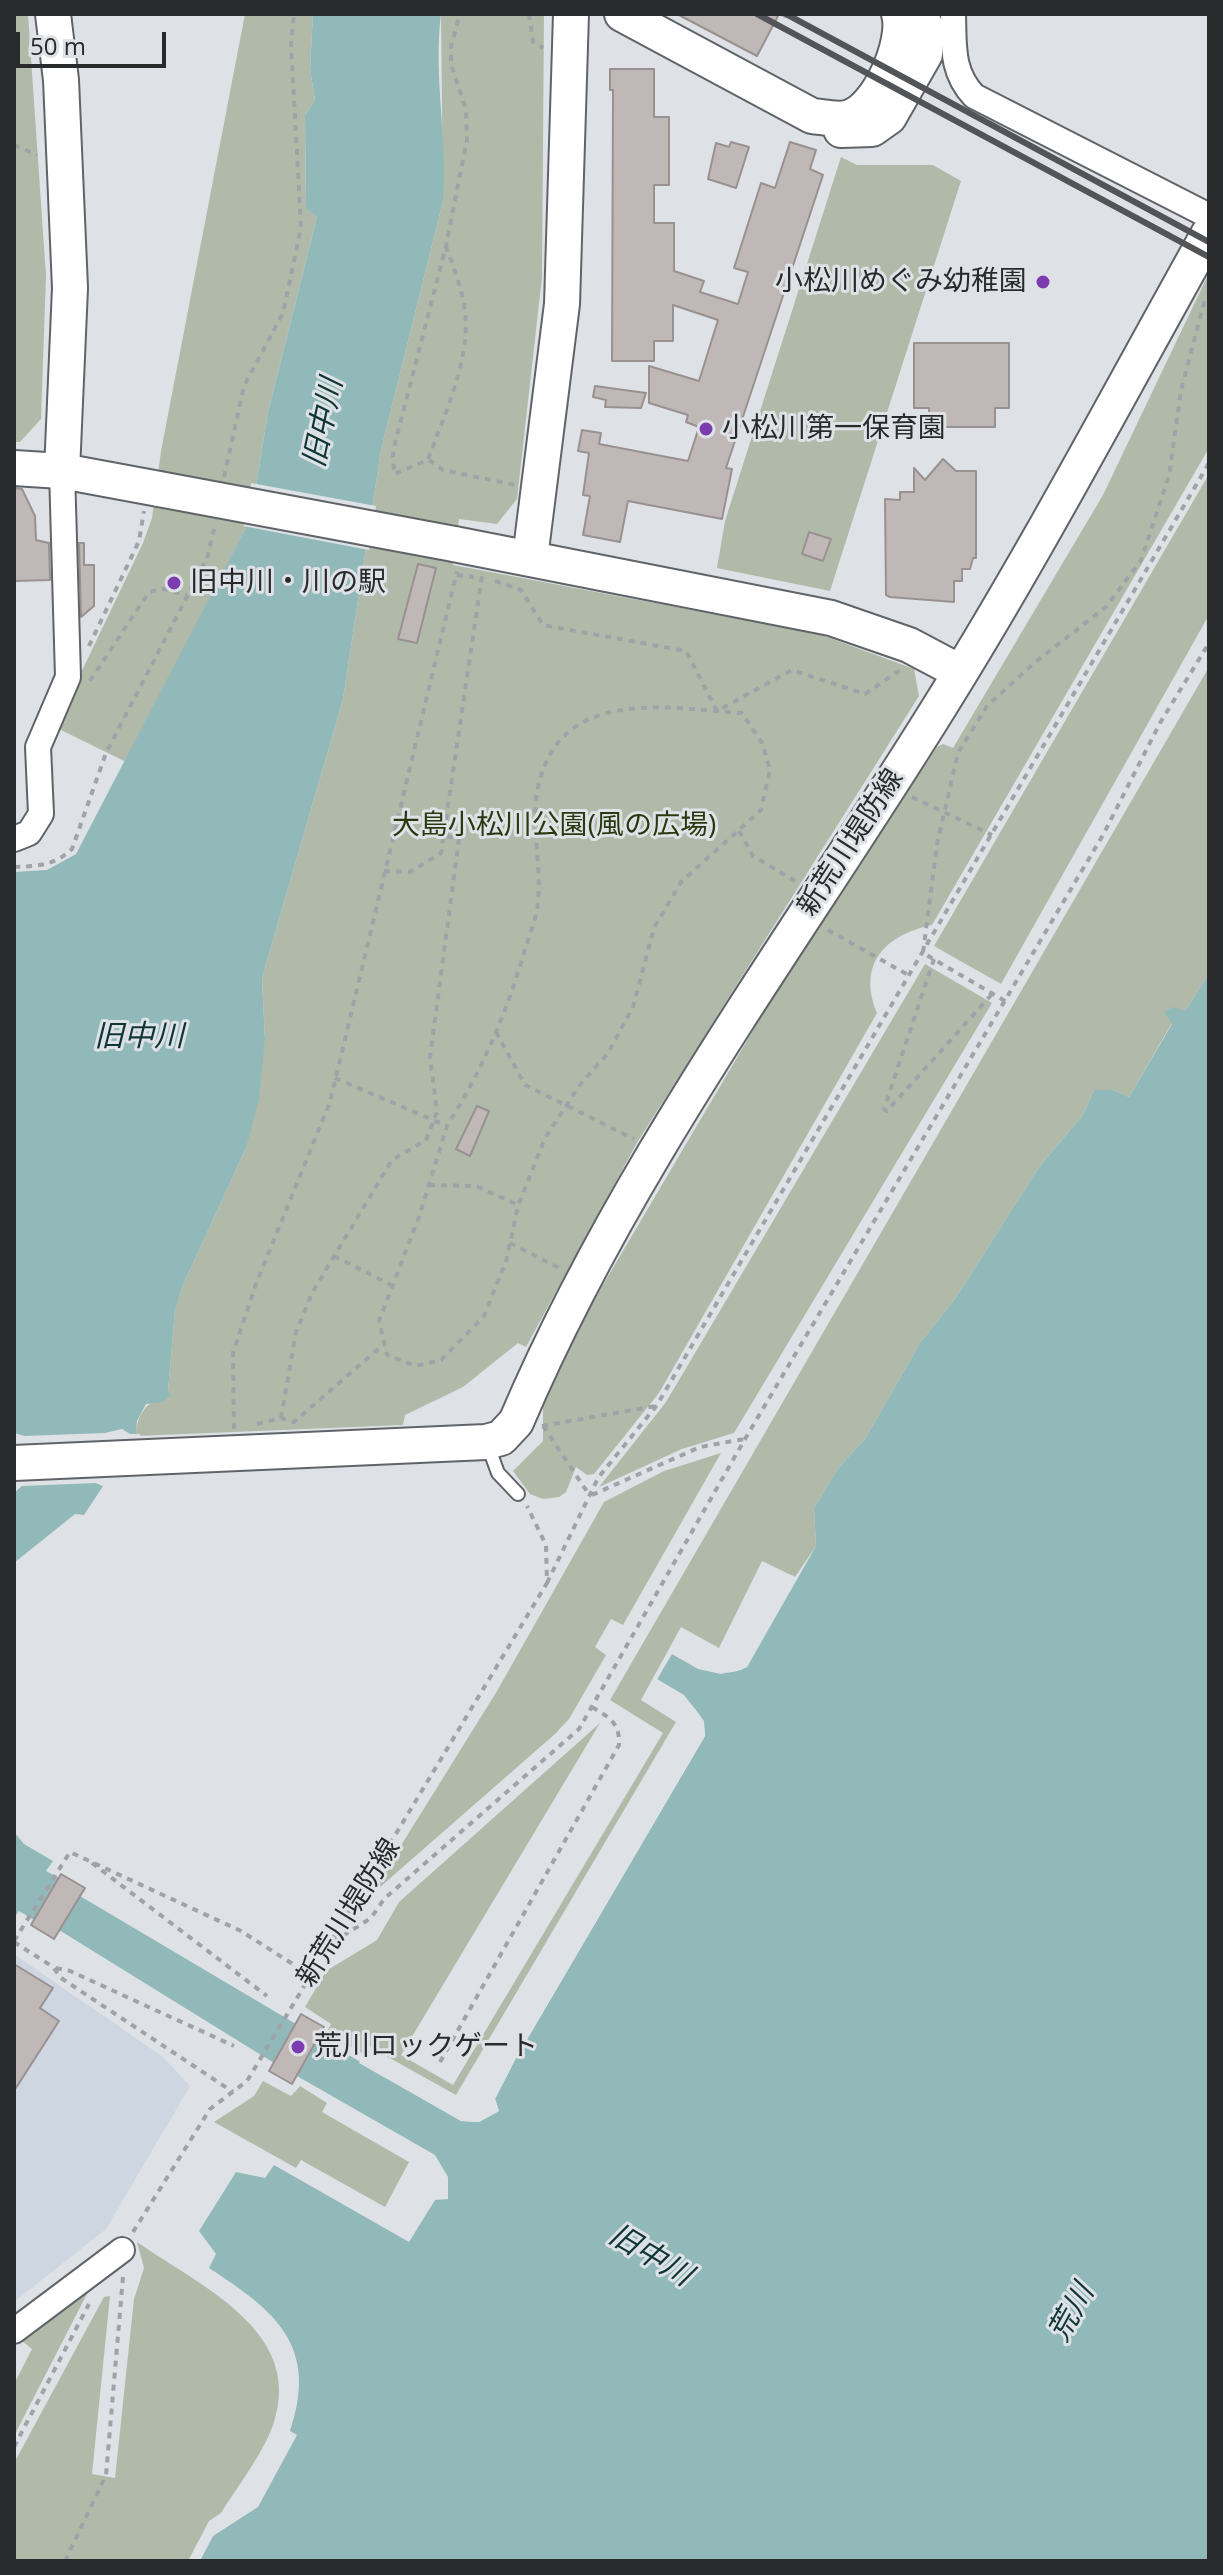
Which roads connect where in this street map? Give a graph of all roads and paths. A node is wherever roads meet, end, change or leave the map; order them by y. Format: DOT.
graph roads {
  1 [pos="53,14"];
  2 [pos="294,14"];
  3 [pos="460,14"];
  4 [pos="571,14"];
  5 [pos="622,14"];
  6 [pos="781,14"];
  7 [pos="899,14"];
  8 [pos="920,14"];
  9 [pos="953,14"];
  10 [pos="790,18"];
  11 [pos="812,116"];
  12 [pos="14,145"];
  13 [pos="47,159"];
  14 [pos="1209,216"];
  15 [pos="1209,233"];
  16 [pos="446,246"];
  17 [pos="1208,286"];
  18 [pos="428,460"];
  19 [pos="1209,463"];
  20 [pos="14,468"];
  21 [pos="62,471"];
  22 [pos="224,480"];
  23 [pos="153,488"];
  24 [pos="541,489"];
  25 [pos="216,522"];
  26 [pos="530,558"];
  27 [pos="457,560"];
  28 [pos="1141,560"];
  29 [pos="1149,566"];
  30 [pos="482,570"];
  31 [pos="481,578"];
  32 [pos="187,595"];
  33 [pos="1209,643"];
  34 [pos="903,666"];
  35 [pos="960,672"];
  36 [pos="79,680"];
  37 [pos="717,711"];
  38 [pos="965,715"];
  39 [pos="976,721"];
  40 [pos="912,797"];
  41 [pos="943,813"];
  42 [pos="739,831"];
  43 [pos="992,835"];
  44 [pos="446,836"];
  45 [pos="14,839"];
  46 [pos="14,867"];
  47 [pos="383,871"];
  48 [pos="822,912"];
  49 [pos="923,953"];
  50 [pos="934,959"];
  51 [pos="910,976"];
  52 [pos="993,993"];
  53 [pos="1005,1001"];
  54 [pos="496,1032"];
  55 [pos="335,1078"];
  56 [pos="567,1104"];
  57 [pos="435,1120"];
  58 [pos="447,1126"];
  59 [pos="656,1154"];
  60 [pos="429,1185"];
  61 [pos="518,1206"];
  62 [pos="510,1243"];
  63 [pos="334,1256"];
  64 [pos="584,1281"];
  65 [pos="391,1285"];
  66 [pos="384,1344"];
  67 [pos="657,1405"];
  68 [pos="281,1418"];
  69 [pos="536,1423"];
  70 [pos="543,1426"];
  71 [pos="745,1439"];
  72 [pos="486,1442"];
  73 [pos="233,1447"];
  74 [pos="14,1463"];
  75 [pos="518,1494"];
  76 [pos="590,1496"];
  77 [pos="547,1583"];
  78 [pos="592,1707"];
  79 [pos="87,1859"];
  80 [pos="14,1942"];
  81 [pos="333,1942"];
  82 [pos="53,1967"];
  83 [pos="310,1975"];
  84 [pos="267,1996"];
  85 [pos="234,2046"];
  86 [pos="440,2062"];
  87 [pos="233,2092"];
  88 [pos="122,2250"];
  89 [pos="90,2300"];
  90 [pos="14,2331"];
  91 [pos="14,2447"];
  92 [pos="65,2561"];
  1 -- 21 [label="street"];
  2 -- 22 [label="path"];
  3 -- 16 [label="path"];
  4 -- 24 [label="street"];
  5 -- 11 [label="street"];
  6 -- 10 [label="path"];
  7 -- 11 [label="street"];
  8 -- 11 [label="street"];
  9 -- 14 [label="street"];
  12 -- 13 [label="path"];
  15 -- 35 [label="street, 新荒川堤防線"];
  16 -- 18 [label="path"];
  16 -- 18 [label="path"];
  17 -- 28 [label="path"];
  18 -- 24 [label="path"];
  19 -- 29 [label="path, 新荒川堤防線"];
  20 -- 21 [label="street"];
  21 -- 23 [label="street"];
  21 -- 36 [label="street"];
  23 -- 27 [label="street, bridge"];
  23 -- 36 [label="path"];
  24 -- 26 [label="street"];
  25 -- 32 [label="path"];
  26 -- 27 [label="street"];
  26 -- 35 [label="street"];
  27 -- 31 [label="path"];
  27 -- 47 [label="path"];
  28 -- 29 [label="path"];
  28 -- 39 [label="path"];
  29 -- 43 [label="path, 新荒川堤防線"];
  30 -- 31 [label="path"];
  31 -- 37 [label="path"];
  31 -- 44 [label="path"];
  32 -- 36 [label="path"];
  32 -- 46 [label="path"];
  33 -- 53 [label="path"];
  34 -- 37 [label="path"];
  35 -- 48 [label="street, 新荒川堤防線"];
  36 -- 45 [label="street"];
  37 -- 42 [label="path"];
  37 -- 54 [label="path"];
  38 -- 39 [label="path"];
  39 -- 41 [label="path"];
  40 -- 41 [label="path"];
  41 -- 43 [label="path"];
  41 -- 49 [label="path"];
  42 -- 48 [label="path"];
  42 -- 56 [label="path"];
  43 -- 49 [label="path, 新荒川堤防線"];
  44 -- 47 [label="path"];
  44 -- 57 [label="path"];
  47 -- 55 [label="path"];
  48 -- 51 [label="path"];
  48 -- 59 [label="street, 新荒川堤防線"];
  49 -- 50 [label="path"];
  49 -- 51 [label="path, 新荒川堤防線"];
  50 -- 52 [label="path"];
  50 -- 52 [label="path"];
  51 -- 67 [label="path, 新荒川堤防線"];
  52 -- 53 [label="path"];
  53 -- 71 [label="path"];
  54 -- 56 [label="path"];
  54 -- 58 [label="path"];
  55 -- 57 [label="path"];
  55 -- 73 [label="path"];
  56 -- 59 [label="path"];
  56 -- 61 [label="path"];
  57 -- 58 [label="path"];
  57 -- 63 [label="path"];
  58 -- 60 [label="path"];
  59 -- 64 [label="street, 新荒川堤防線"];
  60 -- 61 [label="path"];
  60 -- 65 [label="path"];
  61 -- 62 [label="path"];
  62 -- 64 [label="path"];
  62 -- 66 [label="path"];
  63 -- 65 [label="path"];
  63 -- 68 [label="path"];
  64 -- 72 [label="street, 新荒川堤防線"];
  65 -- 66 [label="path"];
  66 -- 68 [label="path"];
  67 -- 70 [label="path"];
  67 -- 76 [label="path, 新荒川堤防線"];
  68 -- 73 [label="path"];
  69 -- 70 [label="path"];
  70 -- 76 [label="path"];
  71 -- 76 [label="path"];
  71 -- 78 [label="path"];
  72 -- 73 [label="street"];
  72 -- 75 [label="lane"];
  73 -- 74 [label="street"];
  75 -- 77 [label="path"];
  76 -- 77 [label="path, 新荒川堤防線"];
  77 -- 81 [label="path, 新荒川堤防線"];
  78 -- 81 [label="path"];
  78 -- 86 [label="path"];
  79 -- 80 [label="path"];
  79 -- 83 [label="path"];
  79 -- 84 [label="path"];
  80 -- 82 [label="path"];
  81 -- 83 [label="path, 新荒川堤防線"];
  82 -- 85 [label="path"];
  82 -- 87 [label="path"];
  83 -- 87 [label="path, 新荒川堤防線"];
  87 -- 88 [label="path, 新荒川堤防線"];
  88 -- 90 [label="street"];
  88 -- 92 [label="path"];
  89 -- 91 [label="path"];
}
